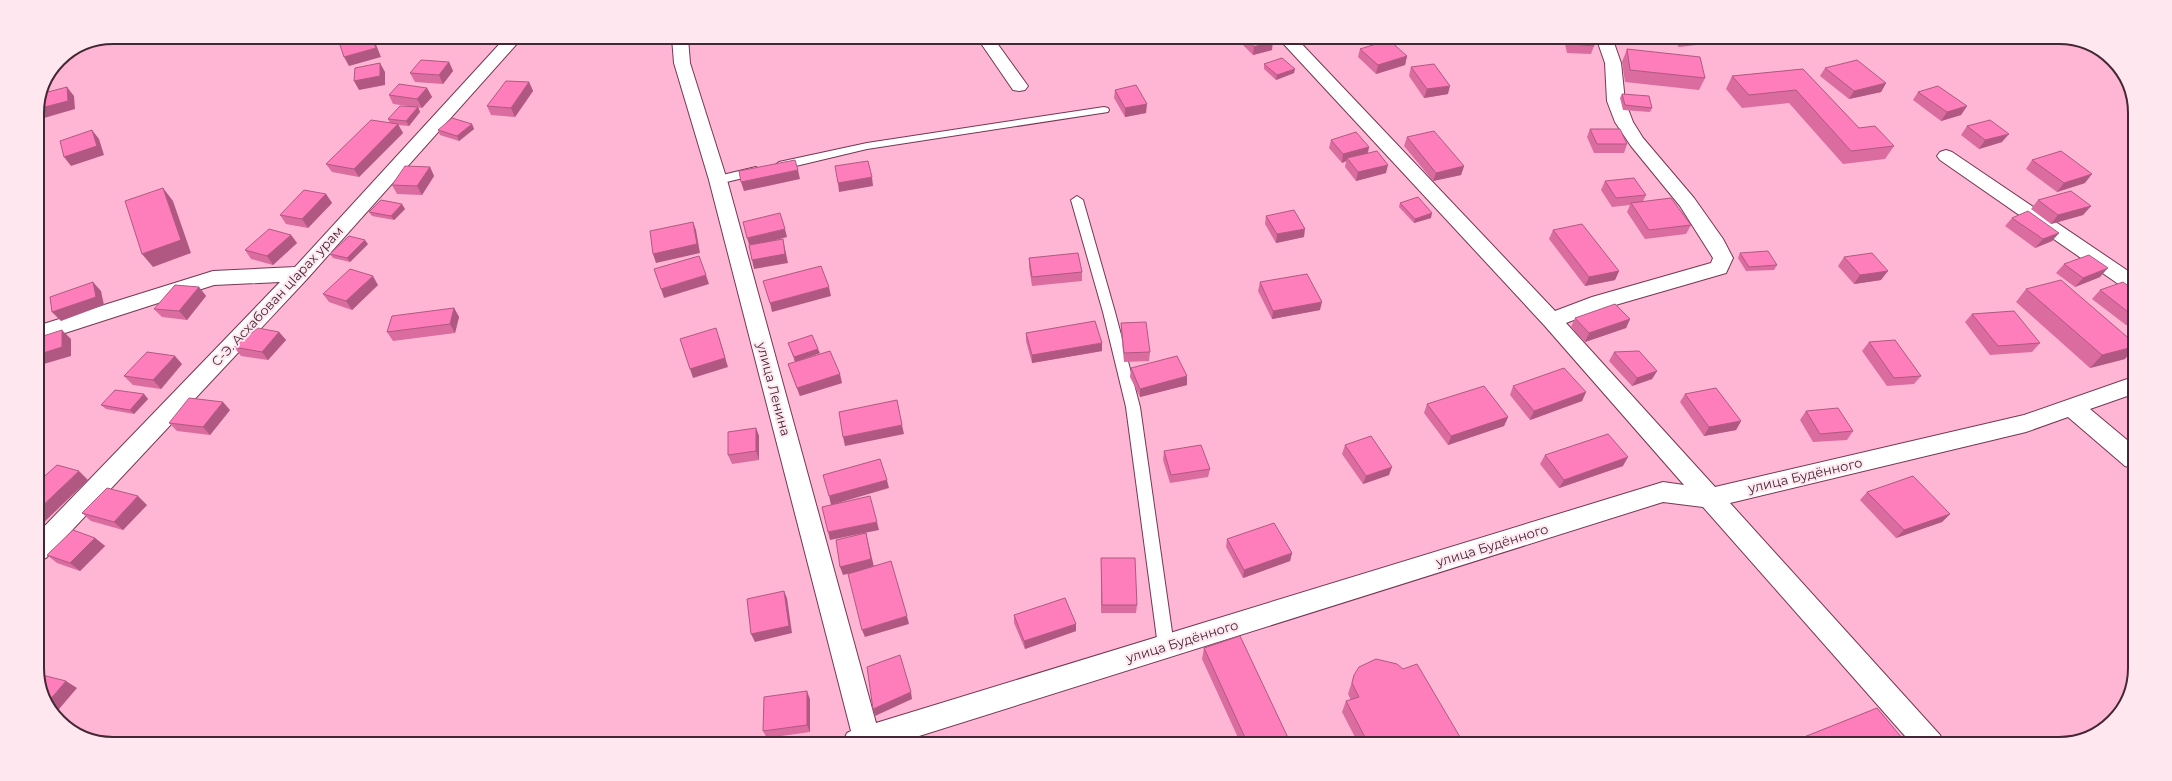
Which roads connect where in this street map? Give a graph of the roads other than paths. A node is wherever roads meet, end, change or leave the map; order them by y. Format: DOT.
graph roads {
  1 [pos="509,44"];
  2 [pos="680,44"];
  3 [pos="990,44"];
  4 [pos="1292,44"];
  5 [pos="1606,44"];
  6 [pos="1019,86"];
  7 [pos="1104,110"];
  8 [pos="1946,156"];
  9 [pos="718,180"];
  10 [pos="1077,200"];
  11 [pos="300,274"];
  12 [pos="2128,282"];
  13 [pos="1551,320"];
  14 [pos="44,332"];
  15 [pos="2128,387"];
  16 [pos="2072,407"];
  17 [pos="2128,456"];
  18 [pos="1711,498"];
  19 [pos="44,544"];
  20 [pos="1166,646"];
  21 [pos="863,737"];
  22 [pos="877,737"];
  23 [pos="1924,737"];
  1 -- 11 [label="street, С-Э. Асхабован цIарах урам"];
  2 -- 9 [label="street, улица Ленина"];
  3 -- 6 [label="street"];
  4 -- 13 [label="street"];
  5 -- 13 [label="street"];
  7 -- 9 [label="lane"];
  8 -- 12 [label="street"];
  9 -- 21 [label="street, улица Ленина"];
  10 -- 20 [label="lane"];
  11 -- 14 [label="street"];
  11 -- 19 [label="street, С-Э. Асхабован цIарах урам"];
  13 -- 18 [label="street"];
  15 -- 16 [label="street, улица Будённого"];
  16 -- 17 [label="street"];
  16 -- 18 [label="street, улица Будённого"];
  18 -- 20 [label="street, улица Будённого"];
  18 -- 23 [label="street"];
  20 -- 22 [label="street, улица Будённого"];
}
